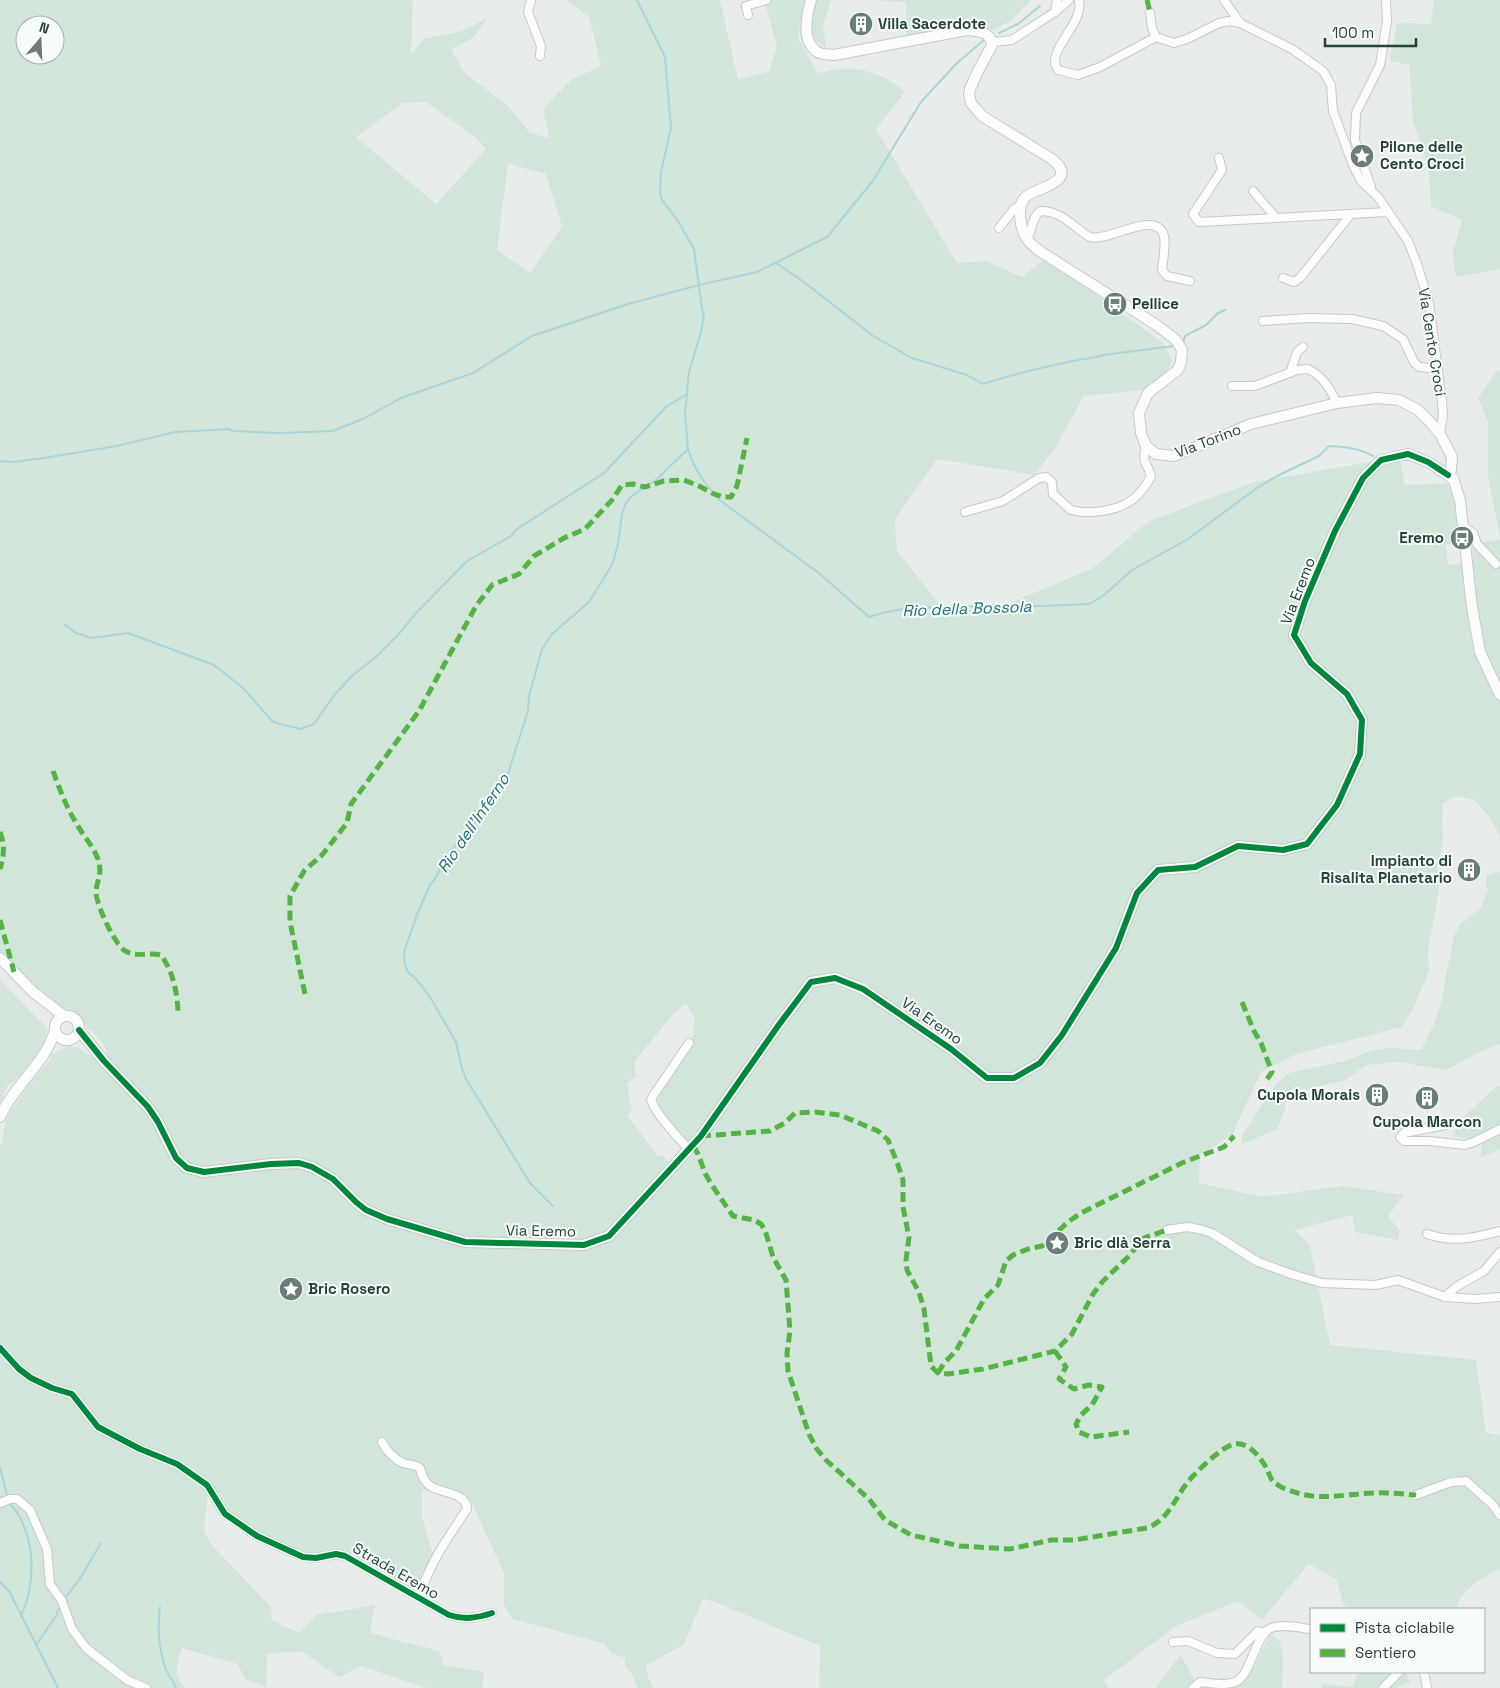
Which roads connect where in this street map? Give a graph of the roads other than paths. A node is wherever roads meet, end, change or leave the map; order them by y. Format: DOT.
graph roads {
  1 [pos="531,0"];
  2 [pos="766,0"];
  3 [pos="811,0"];
  4 [pos="1057,0"];
  5 [pos="1069,0"];
  6 [pos="1079,0"];
  7 [pos="1224,0"];
  8 [pos="1386,0"];
  9 [pos="1056,12"];
  10 [pos="1150,12"];
  11 [pos="748,16"];
  12 [pos="1240,23"];
  13 [pos="1156,37"];
  14 [pos="993,42"];
  15 [pos="540,56"];
  16 [pos="1219,158"];
  17 [pos="1372,189"];
  18 [pos="1253,191"];
  19 [pos="1020,205"];
  20 [pos="1388,212"];
  21 [pos="1351,214"];
  22 [pos="1276,218"];
  23 [pos="1000,228"];
  24 [pos="1027,239"];
  25 [pos="1283,278"];
  26 [pos="1190,281"];
  27 [pos="1263,321"];
  28 [pos="1303,347"];
  29 [pos="1438,369"];
  30 [pos="1290,373"];
  31 [pos="1232,386"];
  32 [pos="1337,403"];
  33 [pos="1440,434"];
  34 [pos="1146,446"];
  35 [pos="1451,474"];
  36 [pos="965,512"];
  37 [pos="1464,526"];
  38 [pos="1496,564"];
  39 [pos="1500,695"];
  40 [pos="0,958"];
  41 [pos="33,992"];
  42 [pos="64,1016"];
  43 [pos="55,1028"];
  44 [pos="79,1030"];
  45 [pos="69,1040"];
  46 [pos="689,1043"];
  47 [pos="41,1059"];
  48 [pos="104,1061"];
  49 [pos="0,1117"];
  50 [pos="1445,1126"];
  51 [pos="1500,1129"];
  52 [pos="689,1150"];
  53 [pos="1168,1230"];
  54 [pos="1500,1232"];
  55 [pos="1427,1234"];
  56 [pos="1500,1252"];
  57 [pos="1445,1297"];
  58 [pos="1500,1297"];
  59 [pos="0,1348"];
  60 [pos="382,1442"];
  61 [pos="1416,1495"];
  62 [pos="0,1503"];
  63 [pos="1500,1515"];
  64 [pos="419,1598"];
  65 [pos="492,1613"];
  66 [pos="1310,1629"];
  67 [pos="1265,1634"];
  68 [pos="1173,1642"];
  69 [pos="1398,1673"];
  70 [pos="1424,1673"];
  71 [pos="146,1688"];
  72 [pos="1193,1688"];
  73 [pos="1383,1688"];
  74 [pos="1427,1688"];
  1 -- 15 [label="street"];
  2 -- 11 [label="street"];
  3 -- 14 [label="street"];
  4 -- 9 [label="street"];
  5 -- 9 [label="street"];
  6 -- 13 [label="street"];
  7 -- 12 [label="street, Via Cento Croci"];
  8 -- 17 [label="street"];
  9 -- 14 [label="street"];
  10 -- 13 [label="street"];
  12 -- 13 [label="street"];
  12 -- 17 [label="street, Via Cento Croci"];
  14 -- 19 [label="street"];
  16 -- 22 [label="street"];
  17 -- 20 [label="street, Via Cento Croci"];
  18 -- 22 [label="street"];
  19 -- 23 [label="street"];
  19 -- 24 [label="street"];
  20 -- 21 [label="street"];
  20 -- 29 [label="street, Via Cento Croci"];
  21 -- 22 [label="street"];
  21 -- 25 [label="street"];
  24 -- 26 [label="street"];
  24 -- 34 [label="street"];
  27 -- 29 [label="street"];
  28 -- 30 [label="street"];
  29 -- 33 [label="street, Via Cento Croci"];
  30 -- 31 [label="street"];
  30 -- 32 [label="street"];
  32 -- 33 [label="street, Via Torino"];
  32 -- 34 [label="street, Via Torino"];
  33 -- 35 [label="street, Via Torino"];
  34 -- 36 [label="street"];
  35 -- 37 [label="street, Via Torino"];
  35 -- 52 [label="street, Via Eremo"];
  37 -- 38 [label="street"];
  37 -- 39 [label="street, Via Torino"];
  40 -- 41 [label="street"];
  41 -- 42 [label="street"];
  41 -- 43 [label="street"];
  42 -- 43 [label="street"];
  42 -- 44 [label="street"];
  43 -- 45 [label="street"];
  43 -- 47 [label="street"];
  44 -- 45 [label="street"];
  44 -- 48 [label="street, Via Eremo"];
  45 -- 47 [label="street"];
  45 -- 48 [label="street, Via Eremo"];
  46 -- 52 [label="street"];
  47 -- 49 [label="street"];
  48 -- 52 [label="street, Via Eremo"];
  50 -- 51 [label="street"];
  53 -- 57 [label="street"];
  54 -- 55 [label="street"];
  56 -- 57 [label="street"];
  57 -- 58 [label="street"];
  59 -- 64 [label="street, Strada Eremo"];
  60 -- 64 [label="street"];
  61 -- 63 [label="street"];
  62 -- 71 [label="street"];
  64 -- 65 [label="street, Strada Eremo"];
  66 -- 67 [label="street"];
  67 -- 68 [label="street"];
  67 -- 72 [label="street"];
  69 -- 73 [label="street"];
  70 -- 74 [label="street"];
}
